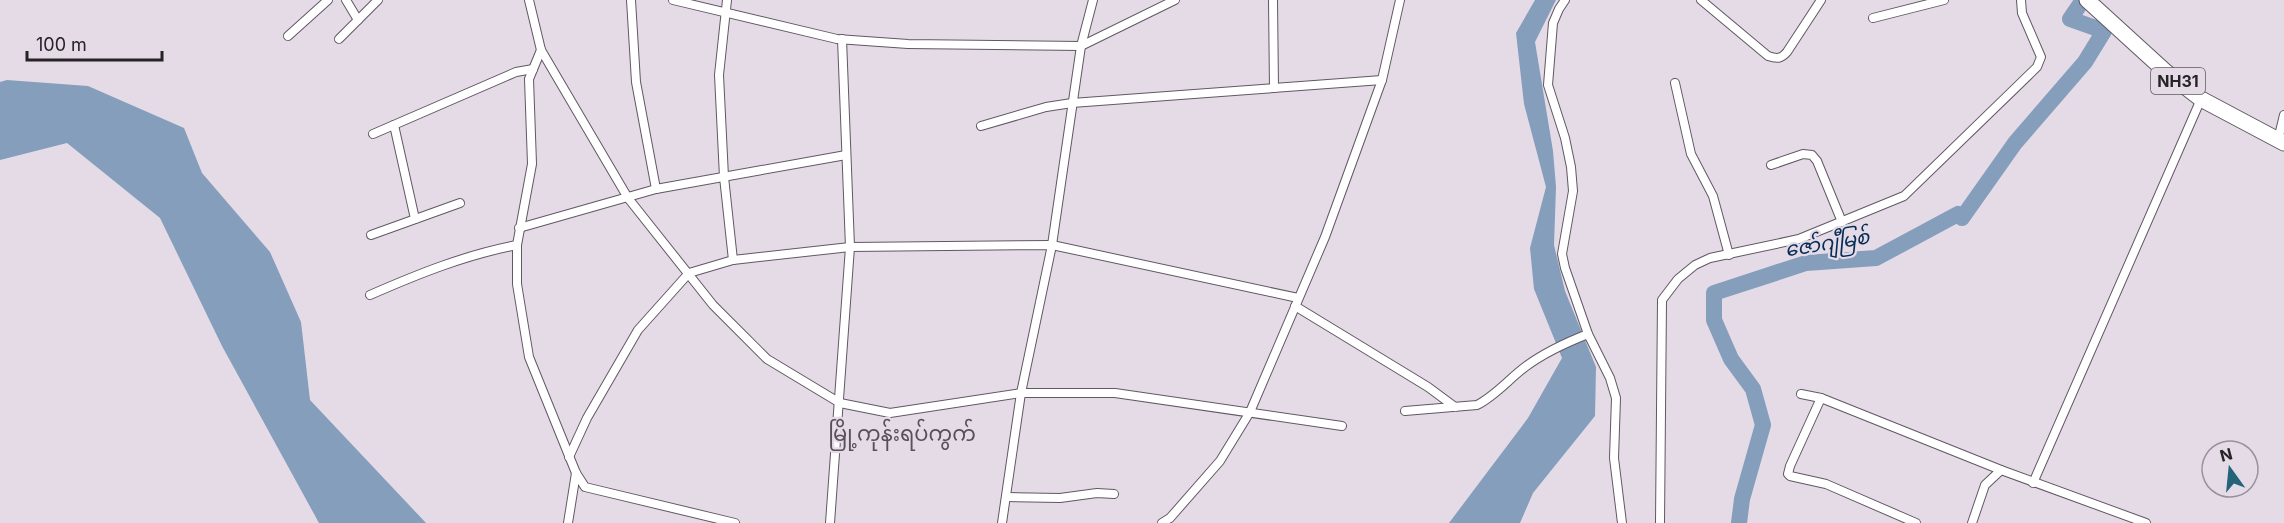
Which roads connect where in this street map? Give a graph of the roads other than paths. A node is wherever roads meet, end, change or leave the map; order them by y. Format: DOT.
graph roads {
  1 [pos="328,0"];
  2 [pos="346,0"];
  3 [pos="378,0"];
  4 [pos="529,0"];
  5 [pos="631,0"];
  6 [pos="673,0"];
  7 [pos="727,0"];
  8 [pos="1093,0"];
  9 [pos="1175,0"];
  10 [pos="1273,0"];
  11 [pos="1400,0"];
  12 [pos="1565,0"];
  13 [pos="1701,0"];
  14 [pos="1821,0"];
  15 [pos="1944,0"];
  16 [pos="2021,0"];
  17 [pos="2087,0"];
  18 [pos="1919,3"];
  19 [pos="725,13"];
  20 [pos="1873,18"];
  21 [pos="358,20"];
  22 [pos="288,36"];
  23 [pos="339,39"];
  24 [pos="842,39"];
  25 [pos="1081,46"];
  26 [pos="541,50"];
  27 [pos="533,69"];
  28 [pos="1382,80"];
  29 [pos="1675,83"];
  30 [pos="1274,88"];
  31 [pos="2201,99"];
  32 [pos="1072,103"];
  33 [pos="2284,115"];
  34 [pos="394,125"];
  35 [pos="981,126"];
  36 [pos="373,134"];
  37 [pos="2281,141"];
  38 [pos="846,155"];
  39 [pos="1771,165"];
  40 [pos="724,177"];
  41 [pos="656,189"];
  42 [pos="627,198"];
  43 [pos="459,203"];
  44 [pos="415,219"];
  45 [pos="1842,222"];
  46 [pos="519,228"];
  47 [pos="371,235"];
  48 [pos="517,245"];
  49 [pos="1052,245"];
  50 [pos="850,247"];
  51 [pos="1729,255"];
  52 [pos="733,260"];
  53 [pos="689,273"];
  54 [pos="370,295"];
  55 [pos="1296,302"];
  56 [pos="1586,335"];
  57 [pos="1021,393"];
  58 [pos="1801,394"];
  59 [pos="1821,398"];
  60 [pos="840,404"];
  61 [pos="1455,407"];
  62 [pos="1405,411"];
  63 [pos="1250,412"];
  64 [pos="1342,426"];
  65 [pos="569,457"];
  66 [pos="2001,470"];
  67 [pos="576,473"];
  68 [pos="2033,483"];
  69 [pos="1114,494"];
  70 [pos="1006,497"];
  71 [pos="568,523"];
  72 [pos="735,523"];
  73 [pos="831,523"];
  74 [pos="1002,523"];
  75 [pos="1162,523"];
  76 [pos="1622,523"];
  77 [pos="1660,523"];
  78 [pos="1916,523"];
  79 [pos="1972,523"];
  80 [pos="2146,523"];
  1 -- 22 [label="street"];
  2 -- 21 [label="street"];
  3 -- 21 [label="street"];
  4 -- 26 [label="street"];
  5 -- 41 [label="street"];
  6 -- 19 [label="street"];
  7 -- 19 [label="street"];
  8 -- 25 [label="street"];
  9 -- 25 [label="street"];
  10 -- 30 [label="street"];
  11 -- 28 [label="street"];
  12 -- 56 [label="street"];
  13 -- 14 [label="street"];
  15 -- 18 [label="street"];
  16 -- 45 [label="street"];
  17 -- 31 [label="highway, NH31"];
  18 -- 20 [label="street"];
  19 -- 24 [label="street"];
  19 -- 40 [label="street"];
  21 -- 23 [label="street"];
  24 -- 25 [label="street"];
  24 -- 38 [label="street"];
  25 -- 32 [label="street"];
  26 -- 27 [label="street"];
  26 -- 42 [label="street"];
  27 -- 34 [label="street"];
  27 -- 46 [label="street"];
  28 -- 30 [label="street"];
  28 -- 55 [label="street"];
  29 -- 51 [label="street"];
  30 -- 32 [label="street"];
  31 -- 37 [label="highway, NH31"];
  31 -- 68 [label="street"];
  32 -- 35 [label="street"];
  32 -- 49 [label="street"];
  33 -- 37 [label="street"];
  34 -- 36 [label="street"];
  34 -- 44 [label="street"];
  38 -- 40 [label="street"];
  38 -- 50 [label="street"];
  39 -- 45 [label="street"];
  40 -- 41 [label="street"];
  40 -- 52 [label="street"];
  41 -- 42 [label="street"];
  42 -- 46 [label="street"];
  42 -- 53 [label="street"];
  43 -- 44 [label="street"];
  44 -- 47 [label="street"];
  45 -- 51 [label="street"];
  46 -- 48 [label="street"];
  48 -- 54 [label="street"];
  48 -- 65 [label="street"];
  49 -- 50 [label="street"];
  49 -- 55 [label="street"];
  49 -- 57 [label="street"];
  50 -- 52 [label="street"];
  50 -- 60 [label="street"];
  51 -- 77 [label="street"];
  52 -- 53 [label="street"];
  53 -- 60 [label="street"];
  53 -- 65 [label="street"];
  55 -- 61 [label="street"];
  55 -- 63 [label="street"];
  56 -- 61 [label="street"];
  56 -- 76 [label="street"];
  57 -- 60 [label="street"];
  57 -- 63 [label="street"];
  57 -- 70 [label="street"];
  58 -- 59 [label="street"];
  59 -- 66 [label="street"];
  59 -- 78 [label="street"];
  60 -- 73 [label="street"];
  61 -- 62 [label="street"];
  63 -- 64 [label="street"];
  63 -- 75 [label="street"];
  65 -- 67 [label="street"];
  66 -- 68 [label="street"];
  66 -- 79 [label="street"];
  67 -- 71 [label="street"];
  67 -- 72 [label="street"];
  68 -- 80 [label="street"];
  69 -- 70 [label="street"];
  70 -- 74 [label="street"];
}
